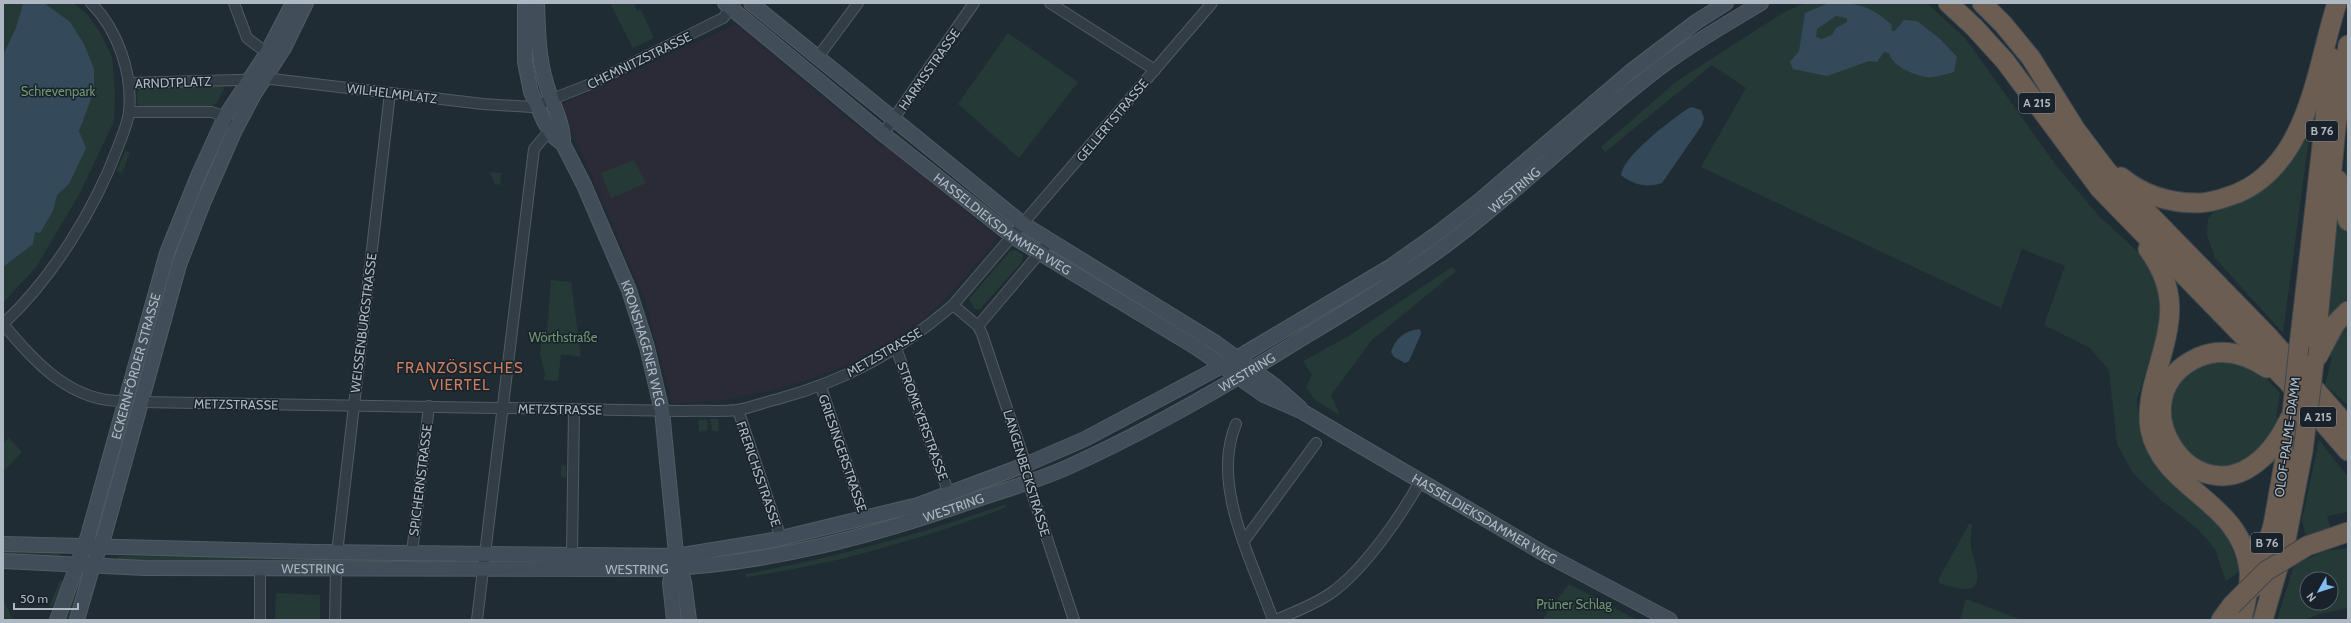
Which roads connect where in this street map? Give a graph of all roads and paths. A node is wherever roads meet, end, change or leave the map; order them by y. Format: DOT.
graph roads {
  1 [pos="91,3"];
  2 [pos="234,3"];
  3 [pos="293,3"];
  4 [pos="306,3"];
  5 [pos="525,3"];
  6 [pos="537,3"];
  7 [pos="751,3"];
  8 [pos="858,3"];
  9 [pos="974,3"];
  10 [pos="1050,3"];
  11 [pos="1212,3"];
  12 [pos="1726,3"];
  13 [pos="1760,3"];
  14 [pos="1948,3"];
  15 [pos="1982,3"];
  16 [pos="2337,3"];
  17 [pos="2341,3"];
  18 [pos="731,5"];
  19 [pos="2348,45"];
  20 [pos="263,51"];
  21 [pos="818,57"];
  22 [pos="1155,70"];
  23 [pos="264,79"];
  24 [pos="248,80"];
  25 [pos="129,84"];
  26 [pos="390,93"];
  27 [pos="551,102"];
  28 [pos="537,106"];
  29 [pos="129,112"];
  30 [pos="225,117"];
  31 [pos="894,119"];
  32 [pos="2336,127"];
  33 [pos="550,130"];
  34 [pos="883,134"];
  35 [pos="230,142"];
  36 [pos="563,144"];
  37 [pos="2091,152"];
  38 [pos="2118,210"];
  39 [pos="2348,222"];
  40 [pos="1023,224"];
  41 [pos="1012,236"];
  42 [pos="1049,242"];
  43 [pos="1041,254"];
  44 [pos="952,305"];
  45 [pos="2348,311"];
  46 [pos="3,324"];
  47 [pos="978,326"];
  48 [pos="896,348"];
  49 [pos="1237,358"];
  50 [pos="1222,366"];
  51 [pos="1252,369"];
  52 [pos="2300,372"];
  53 [pos="1238,377"];
  54 [pos="820,387"];
  55 [pos="125,401"];
  56 [pos="146,402"];
  57 [pos="354,405"];
  58 [pos="428,406"];
  59 [pos="503,408"];
  60 [pos="574,409"];
  61 [pos="738,410"];
  62 [pos="2348,410"];
  63 [pos="662,411"];
  64 [pos="1303,412"];
  65 [pos="1236,424"];
  66 [pos="2289,426"];
  67 [pos="2348,427"];
  68 [pos="1316,443"];
  69 [pos="2348,452"];
  70 [pos="1025,465"];
  71 [pos="1421,480"];
  72 [pos="1028,481"];
  73 [pos="949,494"];
  74 [pos="865,519"];
  75 [pos="2343,533"];
  76 [pos="781,538"];
  77 [pos="1244,541"];
  78 [pos="3,544"];
  79 [pos="84,548"];
  80 [pos="99,548"];
  81 [pos="337,553"];
  82 [pos="412,553"];
  83 [pos="484,554"];
  84 [pos="572,555"];
  85 [pos="3,561"];
  86 [pos="77,564"];
  87 [pos="677,564"];
  88 [pos="93,565"];
  89 [pos="260,568"];
  90 [pos="336,568"];
  91 [pos="483,569"];
  92 [pos="2237,612"];
  93 [pos="56,620"];
  94 [pos="77,620"];
  95 [pos="260,620"];
  96 [pos="335,620"];
  97 [pos="478,620"];
  98 [pos="674,620"];
  99 [pos="689,620"];
  100 [pos="1074,620"];
  101 [pos="1272,620"];
  102 [pos="1276,620"];
  103 [pos="1670,620"];
  104 [pos="2221,620"];
  105 [pos="2246,620"];
  106 [pos="2263,620"];
  1 -- 25 [label="street"];
  2 -- 20 [label="street"];
  3 -- 20 [label="main road, ECKERNFÖRDER STRASSE"];
  4 -- 23 [label="main road, ECKERNFÖRDER STRASSE"];
  5 -- 28 [label="main road, KRONSHAGENER WEG"];
  6 -- 27 [label="main road, KRONSHAGENER WEG"];
  7 -- 21 [label="main road, HASSELDIEKSDAMMER WEG"];
  8 -- 21 [label="street"];
  9 -- 31 [label="street, HARMSSTRASSE"];
  10 -- 22 [label="street"];
  11 -- 22 [label="street, GELLERTSTRASSE"];
  12 -- 49 [label="main road, WESTRING"];
  13 -- 51 [label="main road, WESTRING"];
  14 -- 38 [label="highway, A 215"];
  15 -- 37 [label="highway"];
  16 -- 37 [label="highway"];
  17 -- 66 [label="highway, OLOF-PALME-DAMM / B 76, bridge"];
  18 -- 27 [label="street, CHEMNITZSTRASSE"];
  18 -- 34 [label="main road, HASSELDIEKSDAMMER WEG"];
  19 -- 32 [label="highway, B 76"];
  20 -- 24 [label="main road, ECKERNFÖRDER STRASSE"];
  21 -- 31 [label="main road, HASSELDIEKSDAMMER WEG"];
  22 -- 40 [label="street, GELLERTSTRASSE"];
  23 -- 24 [label="street, WILHELMPLATZ"];
  23 -- 26 [label="street, WILHELMPLATZ"];
  23 -- 35 [label="main road, ECKERNFÖRDER STRASSE"];
  24 -- 25 [label="street, ARNDTPLATZ"];
  24 -- 30 [label="main road, ECKERNFÖRDER STRASSE"];
  25 -- 29 [label="street, ARNDTPLATZ"];
  26 -- 28 [label="street, WILHELMPLATZ"];
  26 -- 57 [label="street, WEISSENBURGSTRASSE"];
  27 -- 28 [label="street, CHEMNITZSTRASSE"];
  27 -- 36 [label="main road, KRONSHAGENER WEG"];
  28 -- 33 [label="main road, KRONSHAGENER WEG"];
  29 -- 30 [label="street"];
  29 -- 46 [label="street, ARNDTPLATZ"];
  30 -- 35 [label="street, ECKERNFÖRDER STRASSE"];
  30 -- 55 [label="main road, ECKERNFÖRDER STRASSE"];
  31 -- 34 [label="street, HARMSSTRASSE"];
  31 -- 40 [label="main road, HASSELDIEKSDAMMER WEG"];
  32 -- 39 [label="highway"];
  32 -- 52 [label="highway, B 76"];
  33 -- 36 [label="main road, KRONSHAGENER WEG"];
  33 -- 59 [label="street"];
  34 -- 41 [label="main road, HASSELDIEKSDAMMER WEG"];
  35 -- 56 [label="main road, ECKERNFÖRDER STRASSE"];
  36 -- 63 [label="main road, KRONSHAGENER WEG"];
  37 -- 52 [label="highway, A 215"];
  38 -- 52 [label="highway, A 215"];
  38 -- 92 [label="highway"];
  40 -- 41 [label="street, GELLERTSTRASSE"];
  40 -- 42 [label="main road, HASSELDIEKSDAMMER WEG"];
  41 -- 43 [label="main road, HASSELDIEKSDAMMER WEG"];
  41 -- 44 [label="street, METZSTRASSE"];
  42 -- 43 [label="street"];
  42 -- 49 [label="main road, HASSELDIEKSDAMMER WEG"];
  43 -- 47 [label="street"];
  43 -- 50 [label="main road, HASSELDIEKSDAMMER WEG"];
  44 -- 47 [label="street"];
  44 -- 48 [label="street, METZSTRASSE"];
  45 -- 52 [label="highway"];
  46 -- 55 [label="street"];
  47 -- 70 [label="street, LANGENBECKSTRASSE"];
  48 -- 54 [label="street, METZSTRASSE"];
  48 -- 73 [label="street, STROMEYERSTRASSE"];
  49 -- 50 [label="main road, WESTRING"];
  49 -- 51 [label="main road, HASSELDIEKSDAMMER WEG"];
  50 -- 53 [label="main road, HASSELDIEKSDAMMER WEG"];
  50 -- 70 [label="main road, WESTRING"];
  51 -- 53 [label="main road, WESTRING"];
  51 -- 64 [label="main road, HASSELDIEKSDAMMER WEG"];
  52 -- 62 [label="highway"];
  52 -- 66 [label="highway"];
  52 -- 67 [label="highway, A 215"];
  52 -- 69 [label="highway, A 215"];
  52 -- 106 [label="highway, OLOF-PALME-DAMM / B 76, bridge"];
  53 -- 64 [label="main road, HASSELDIEKSDAMMER WEG"];
  53 -- 72 [label="main road, WESTRING"];
  54 -- 61 [label="street, METZSTRASSE"];
  54 -- 74 [label="street, GRIESINGERSTRASSE"];
  55 -- 79 [label="main road, ECKERNFÖRDER STRASSE"];
  56 -- 57 [label="street, METZSTRASSE"];
  56 -- 80 [label="main road, ECKERNFÖRDER STRASSE"];
  57 -- 58 [label="street, METZSTRASSE"];
  57 -- 81 [label="street, WEISSENBURGSTRASSE"];
  58 -- 59 [label="street, METZSTRASSE"];
  58 -- 82 [label="street, SPICHERNSTRASSE"];
  59 -- 60 [label="street, METZSTRASSE"];
  59 -- 83 [label="street"];
  60 -- 63 [label="street, METZSTRASSE"];
  60 -- 84 [label="street"];
  61 -- 63 [label="street, METZSTRASSE"];
  61 -- 76 [label="street, FRERICHSSTRASSE"];
  63 -- 87 [label="main road, KRONSHAGENER WEG"];
  64 -- 71 [label="main road, HASSELDIEKSDAMMER WEG"];
  65 -- 77 [label="street"];
  66 -- 105 [label="highway, OLOF-PALME-DAMM / B 76"];
  68 -- 77 [label="street"];
  70 -- 72 [label="street, LANGENBECKSTRASSE"];
  70 -- 73 [label="main road, WESTRING"];
  71 -- 102 [label="street"];
  71 -- 103 [label="main road, HASSELDIEKSDAMMER WEG"];
  72 -- 87 [label="main road, WESTRING"];
  72 -- 100 [label="street, LANGENBECKSTRASSE"];
  73 -- 74 [label="main road, WESTRING"];
  74 -- 76 [label="main road, WESTRING"];
  75 -- 92 [label="highway, bridge"];
  76 -- 87 [label="main road, WESTRING"];
  77 -- 101 [label="street"];
  78 -- 79 [label="main road, WESTRING"];
  79 -- 80 [label="main road, WESTRING"];
  79 -- 86 [label="main road, ECKERNFÖRDER STRASSE"];
  80 -- 81 [label="main road, WESTRING"];
  80 -- 88 [label="main road, ECKERNFÖRDER STRASSE"];
  81 -- 82 [label="main road, WESTRING"];
  82 -- 83 [label="main road, WESTRING"];
  83 -- 84 [label="main road, WESTRING"];
  83 -- 91 [label="street"];
  84 -- 87 [label="main road, WESTRING"];
  85 -- 86 [label="main road, WESTRING"];
  86 -- 88 [label="main road, WESTRING"];
  86 -- 93 [label="main road, ECKERNFÖRDER STRASSE"];
  87 -- 91 [label="main road, WESTRING"];
  87 -- 98 [label="main road, KRONSHAGENER WEG"];
  87 -- 99 [label="main road, KRONSHAGENER WEG"];
  88 -- 89 [label="main road, WESTRING"];
  88 -- 94 [label="main road, ECKERNFÖRDER STRASSE"];
  89 -- 90 [label="main road, WESTRING"];
  89 -- 95 [label="street"];
  90 -- 91 [label="main road, WESTRING"];
  90 -- 96 [label="street"];
  91 -- 97 [label="street"];
  92 -- 104 [label="highway"];
}
